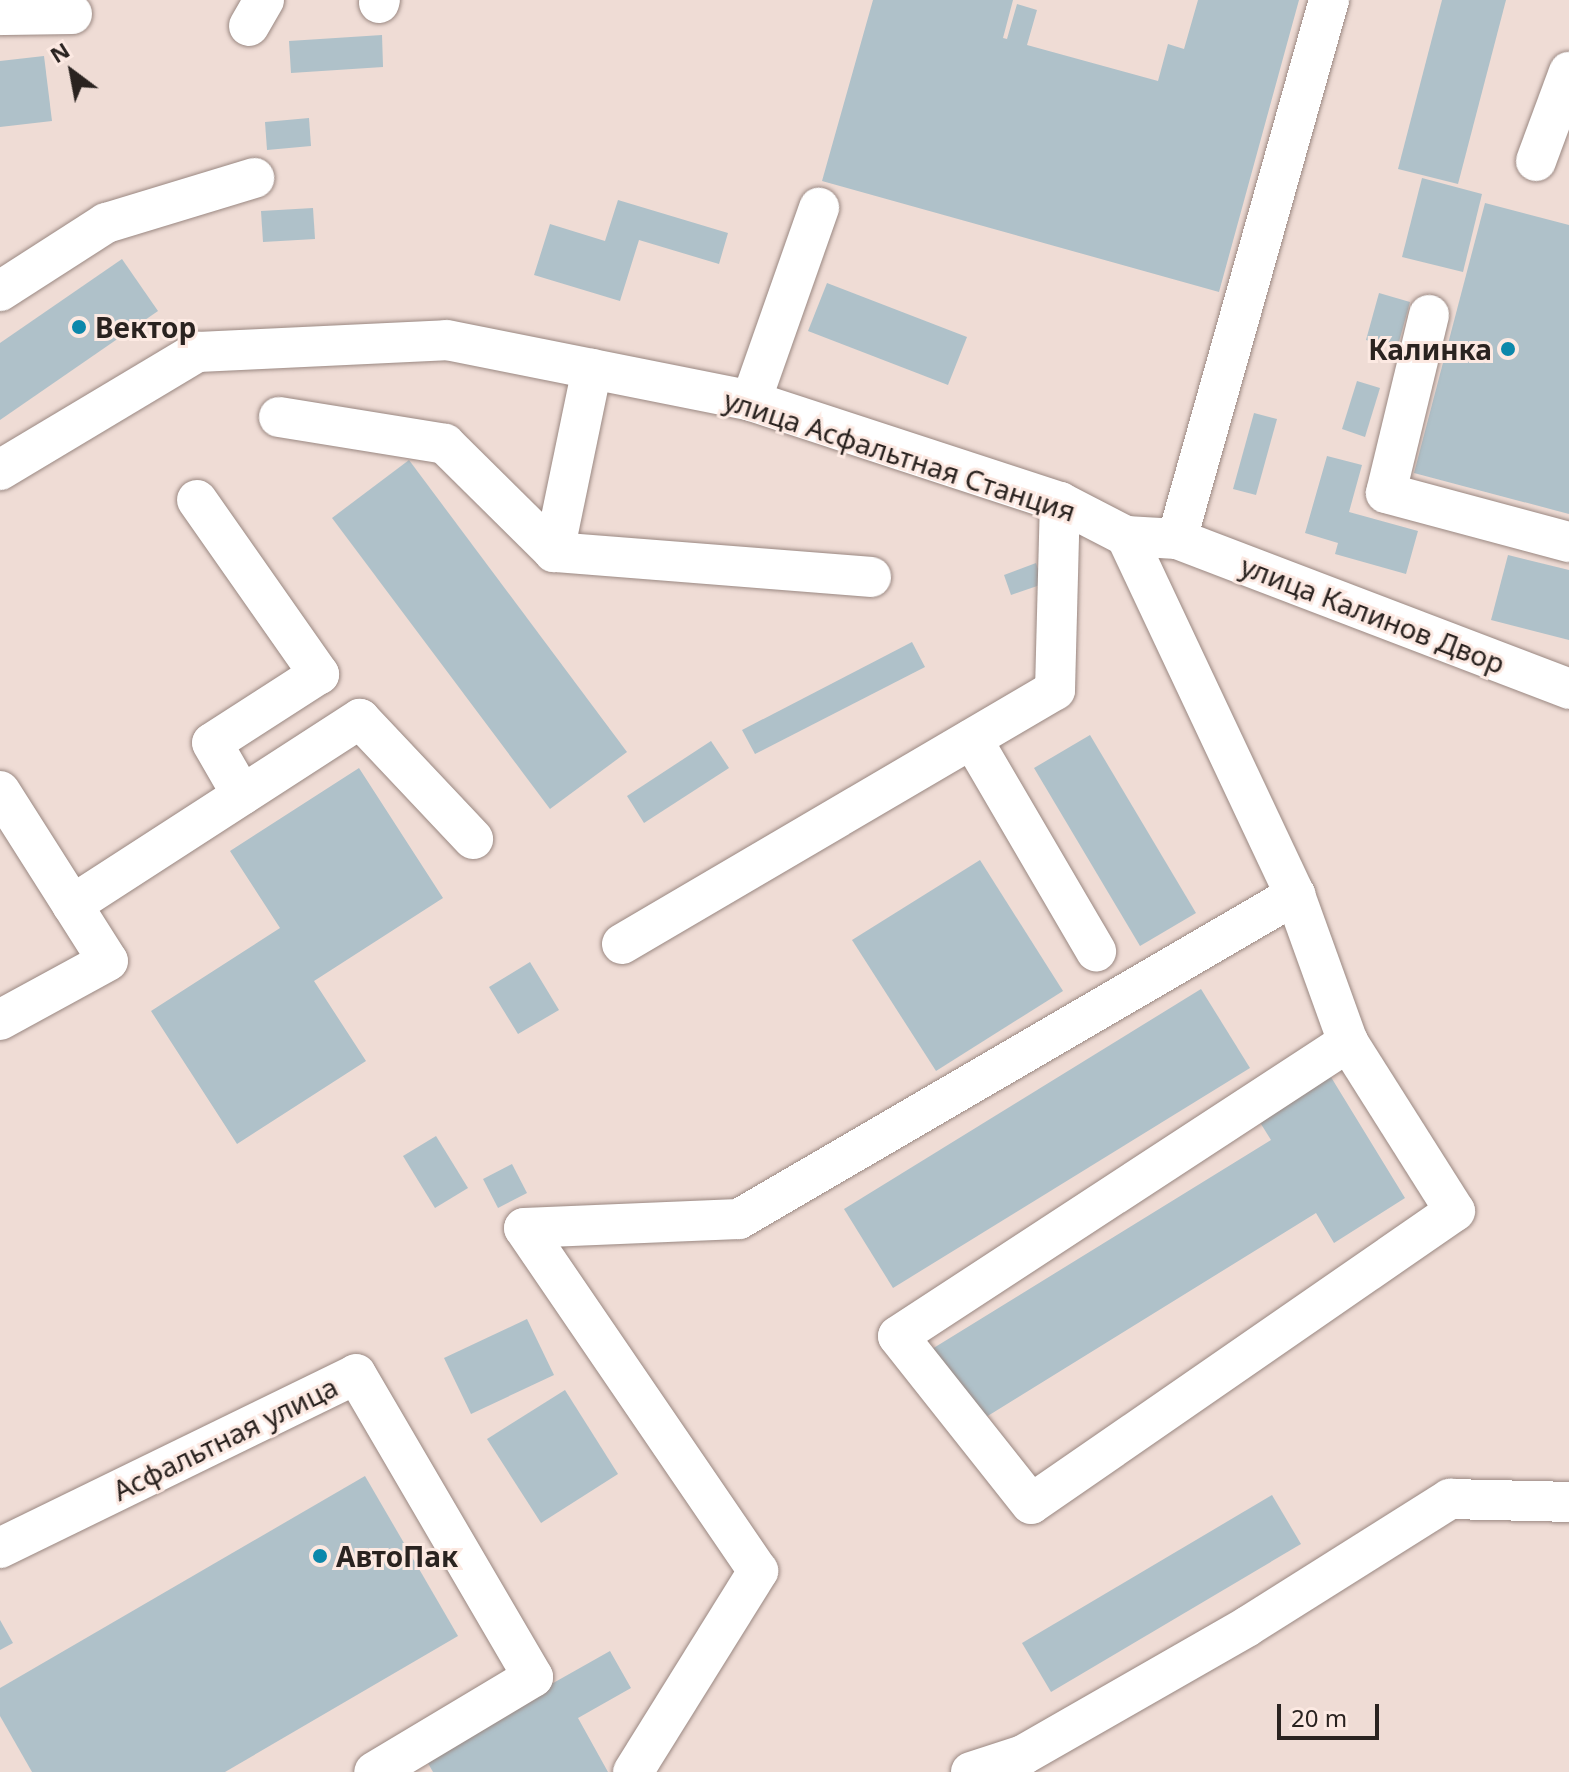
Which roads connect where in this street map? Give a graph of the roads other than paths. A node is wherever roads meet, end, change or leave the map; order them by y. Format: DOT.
graph roads {
  1 [pos="1329,0"];
  2 [pos="72,14"];
  3 [pos="0,15"];
  4 [pos="1569,72"];
  5 [pos="1536,161"];
  6 [pos="254,178"];
  7 [pos="819,208"];
  8 [pos="0,291"];
  9 [pos="1429,315"];
  10 [pos="592,369"];
  11 [pos="751,401"];
  12 [pos="279,417"];
  13 [pos="0,470"];
  14 [pos="197,500"];
  15 [pos="1060,502"];
  16 [pos="1126,536"];
  17 [pos="1177,539"];
  18 [pos="1569,542"];
  19 [pos="554,552"];
  20 [pos="871,577"];
  21 [pos="1569,689"];
  22 [pos="972,739"];
  23 [pos="0,791"];
  24 [pos="242,795"];
  25 [pos="473,839"];
  26 [pos="1295,895"];
  27 [pos="72,905"];
  28 [pos="622,944"];
  29 [pos="1096,951"];
  30 [pos="0,1020"];
  31 [pos="1348,1042"];
  32 [pos="1569,1502"];
  33 [pos="0,1548"];
  34 [pos="1028,1763"];
  35 [pos="374,1772"];
  36 [pos="633,1772"];
  37 [pos="971,1772"];
  1 -- 17 [label="street"];
  2 -- 3 [label="street"];
  4 -- 5 [label="street"];
  6 -- 8 [label="street"];
  7 -- 11 [label="street"];
  9 -- 18 [label="street"];
  10 -- 11 [label="street, улица Асфальтная Станция"];
  10 -- 13 [label="street, улица Асфальтная Станция"];
  10 -- 19 [label="street"];
  11 -- 15 [label="street, улица Асфальтная Станция"];
  12 -- 19 [label="street"];
  14 -- 24 [label="street"];
  15 -- 16 [label="street, улица Асфальтная Станция"];
  15 -- 22 [label="street"];
  16 -- 17 [label="street, улица Асфальтная Станция"];
  16 -- 26 [label="street"];
  17 -- 21 [label="street, улица Калинов Двор"];
  19 -- 20 [label="street"];
  22 -- 28 [label="street"];
  22 -- 29 [label="street"];
  23 -- 27 [label="street"];
  24 -- 25 [label="street"];
  24 -- 27 [label="street"];
  26 -- 31 [label="street"];
  26 -- 36 [label="street"];
  27 -- 30 [label="street"];
  31 -- 31 [label="street"];
  32 -- 34 [label="street"];
  33 -- 35 [label="street, Асфальтная улица"];
  34 -- 37 [label="street"];
}
